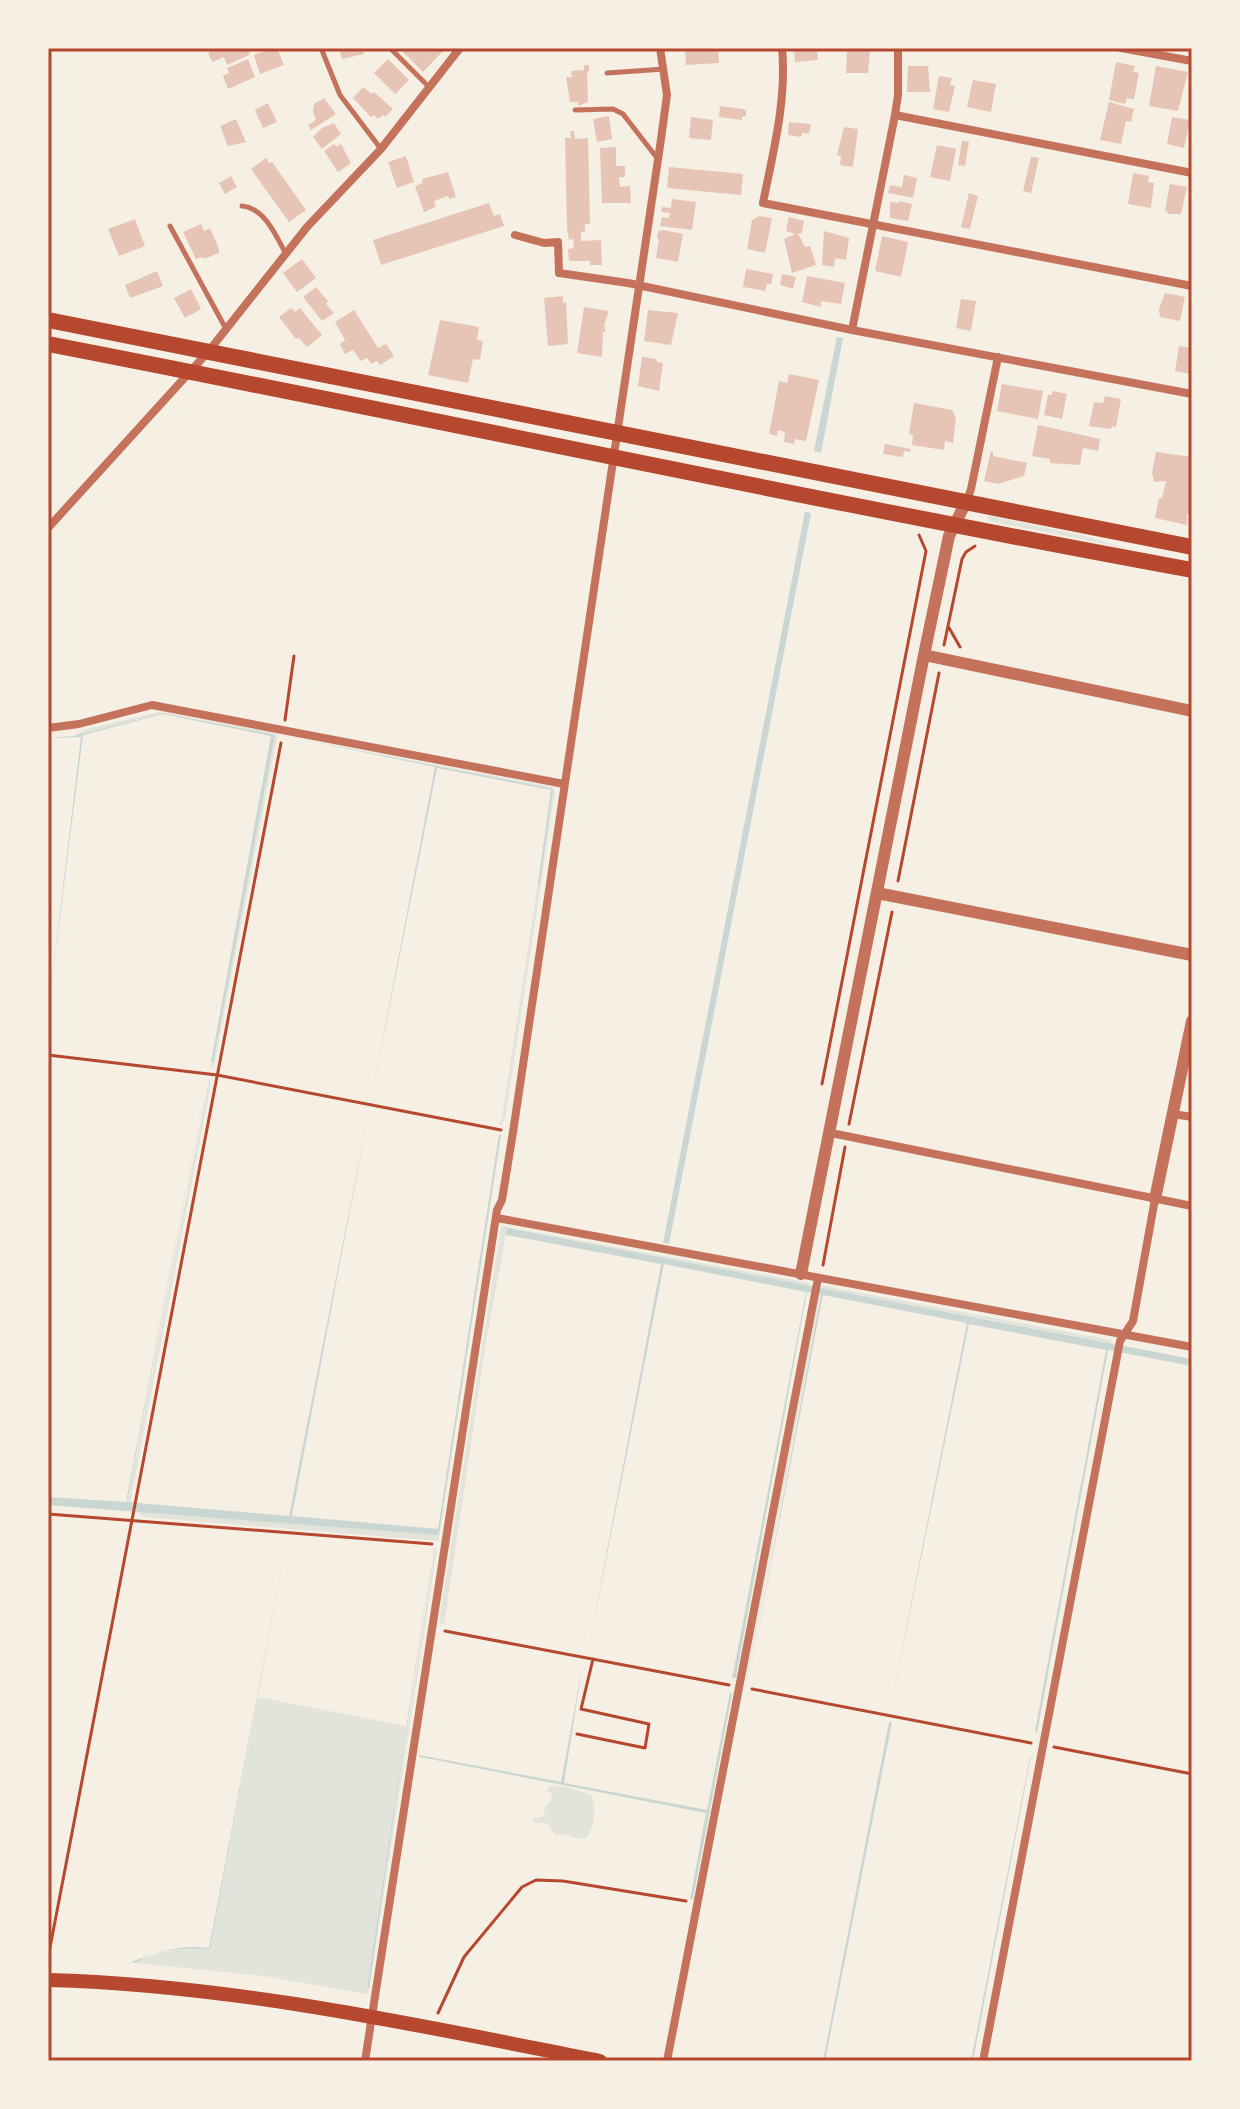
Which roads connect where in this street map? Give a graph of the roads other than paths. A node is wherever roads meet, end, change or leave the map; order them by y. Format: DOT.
graph roads {
  1 [pos="321,48"];
  2 [pos="460,48"];
  3 [pos="660,48"];
  4 [pos="782,48"];
  5 [pos="898,48"];
  6 [pos="1121,48"];
  7 [pos="391,49"];
  8 [pos="1192,61"];
  9 [pos="664,69"];
  10 [pos="607,73"];
  11 [pos="429,87"];
  12 [pos="575,110"];
  13 [pos="895,115"];
  14 [pos="381,149"];
  15 [pos="658,159"];
  16 [pos="1192,173"];
  17 [pos="242,206"];
  18 [pos="873,225"];
  19 [pos="170,226"];
  20 [pos="515,235"];
  21 [pos="286,254"];
  22 [pos="1192,286"];
  23 [pos="638,287"];
  24 [pos="48,320"];
  25 [pos="226,329"];
  26 [pos="852,330"];
  27 [pos="48,344"];
  28 [pos="208,352"];
  29 [pos="998,357"];
  30 [pos="190,371"];
  31 [pos="1192,394"];
  32 [pos="616,434"];
  33 [pos="613,455"];
  34 [pos="965,504"];
  35 [pos="954,526"];
  36 [pos="48,528"];
  37 [pos="1192,547"];
  38 [pos="1192,570"];
  39 [pos="924,655"];
  40 [pos="1192,711"];
  41 [pos="48,728"];
  42 [pos="564,784"];
  43 [pos="877,893"];
  44 [pos="1192,955"];
  45 [pos="1192,1021"];
  46 [pos="1173,1114"];
  47 [pos="1192,1117"];
  48 [pos="831,1133"];
  49 [pos="1155,1199"];
  50 [pos="1192,1206"];
  51 [pos="497,1218"];
  52 [pos="801,1274"];
  53 [pos="818,1278"];
  54 [pos="1126,1335"];
  55 [pos="1192,1347"];
  56 [pos="48,1980"];
  57 [pos="373,2017"];
  58 [pos="365,2061"];
  59 [pos="600,2061"];
  60 [pos="667,2061"];
  61 [pos="983,2061"];
  1 -- 14 [label="lane"];
  2 -- 11 [label="street"];
  3 -- 9 [label="street"];
  4 -- 18 [label="street"];
  5 -- 13 [label="street"];
  6 -- 8 [label="street"];
  7 -- 11 [label="lane"];
  9 -- 10 [label="lane"];
  9 -- 15 [label="street"];
  11 -- 14 [label="street"];
  12 -- 15 [label="lane"];
  13 -- 16 [label="street"];
  13 -- 18 [label="street"];
  14 -- 21 [label="street"];
  15 -- 23 [label="street"];
  17 -- 21 [label="lane"];
  18 -- 22 [label="street"];
  18 -- 26 [label="street"];
  19 -- 25 [label="lane"];
  20 -- 23 [label="street"];
  21 -- 25 [label="street"];
  23 -- 26 [label="street"];
  23 -- 32 [label="street"];
  24 -- 28 [label="highway"];
  25 -- 28 [label="street"];
  26 -- 29 [label="street"];
  27 -- 30 [label="highway"];
  28 -- 30 [label="street"];
  28 -- 32 [label="highway"];
  29 -- 31 [label="street"];
  29 -- 34 [label="street"];
  30 -- 33 [label="highway"];
  30 -- 36 [label="street"];
  32 -- 33 [label="street"];
  32 -- 34 [label="highway"];
  33 -- 35 [label="highway"];
  33 -- 42 [label="street"];
  34 -- 35 [label="street"];
  34 -- 37 [label="highway"];
  35 -- 38 [label="highway"];
  35 -- 39 [label="street"];
  39 -- 40 [label="street"];
  39 -- 43 [label="street"];
  41 -- 42 [label="street"];
  42 -- 51 [label="street"];
  43 -- 44 [label="street"];
  43 -- 48 [label="street"];
  45 -- 46 [label="street"];
  46 -- 47 [label="street"];
  46 -- 49 [label="street"];
  48 -- 49 [label="street"];
  48 -- 52 [label="street"];
  49 -- 50 [label="street"];
  49 -- 54 [label="street"];
  51 -- 52 [label="street"];
  51 -- 57 [label="street"];
  52 -- 53 [label="street"];
  53 -- 54 [label="street"];
  53 -- 60 [label="street"];
  54 -- 55 [label="street"];
  54 -- 61 [label="street"];
  56 -- 57 [label="main road"];
  57 -- 58 [label="street"];
  57 -- 59 [label="main road"];
}
